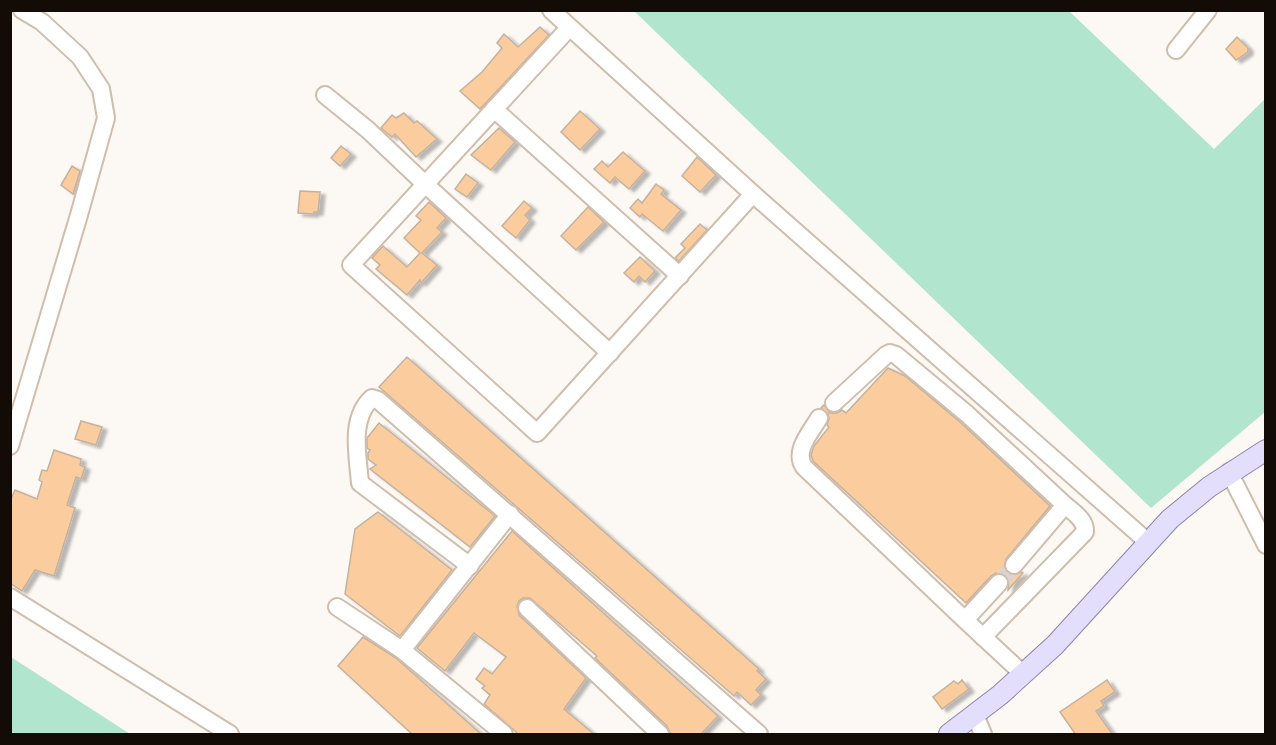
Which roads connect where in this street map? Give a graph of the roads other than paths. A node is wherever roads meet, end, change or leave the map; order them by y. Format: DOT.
graph roads {
  1 [pos="22,10"];
  2 [pos="551,10"];
  3 [pos="1208,10"];
  4 [pos="569,28"];
  5 [pos="1176,50"];
  6 [pos="325,95"];
  7 [pos="494,110"];
  8 [pos="425,184"];
  9 [pos="753,194"];
  10 [pos="680,276"];
  11 [pos="610,353"];
  12 [pos="834,403"];
  13 [pos="819,418"];
  14 [pos="10,446"];
  15 [pos="1266,450"];
  16 [pos="1229,472"];
  17 [pos="1065,505"];
  18 [pos="510,514"];
  19 [pos="1149,543"];
  20 [pos="1266,544"];
  21 [pos="470,566"];
  22 [pos="1014,566"];
  23 [pos="999,582"];
  24 [pos="10,597"];
  25 [pos="337,607"];
  26 [pos="527,608"];
  27 [pos="965,620"];
  28 [pos="983,637"];
  29 [pos="402,650"];
  30 [pos="1023,674"];
  31 [pos="975,715"];
  32 [pos="230,735"];
  33 [pos="504,735"];
  34 [pos="660,735"];
  35 [pos="759,735"];
  36 [pos="949,735"];
  37 [pos="983,735"];
  1 -- 14 [label="street"];
  2 -- 4 [label="street"];
  3 -- 5 [label="street"];
  4 -- 7 [label="street"];
  4 -- 9 [label="street"];
  6 -- 8 [label="street"];
  7 -- 8 [label="street"];
  7 -- 10 [label="street"];
  8 -- 11 [label="street"];
  8 -- 11 [label="street"];
  9 -- 10 [label="street"];
  9 -- 19 [label="street"];
  10 -- 11 [label="street"];
  12 -- 17 [label="street"];
  13 -- 27 [label="street"];
  15 -- 16 [label="main road"];
  16 -- 19 [label="main road"];
  16 -- 20 [label="street"];
  17 -- 22 [label="street"];
  17 -- 28 [label="street"];
  18 -- 21 [label="street"];
  18 -- 21 [label="street"];
  18 -- 35 [label="street"];
  19 -- 30 [label="main road"];
  21 -- 29 [label="street"];
  23 -- 27 [label="street"];
  24 -- 32 [label="street"];
  25 -- 29 [label="street"];
  26 -- 34 [label="street"];
  27 -- 28 [label="street"];
  28 -- 30 [label="street"];
  29 -- 33 [label="street"];
  30 -- 31 [label="main road"];
  31 -- 36 [label="main road"];
  31 -- 37 [label="street"];
}
